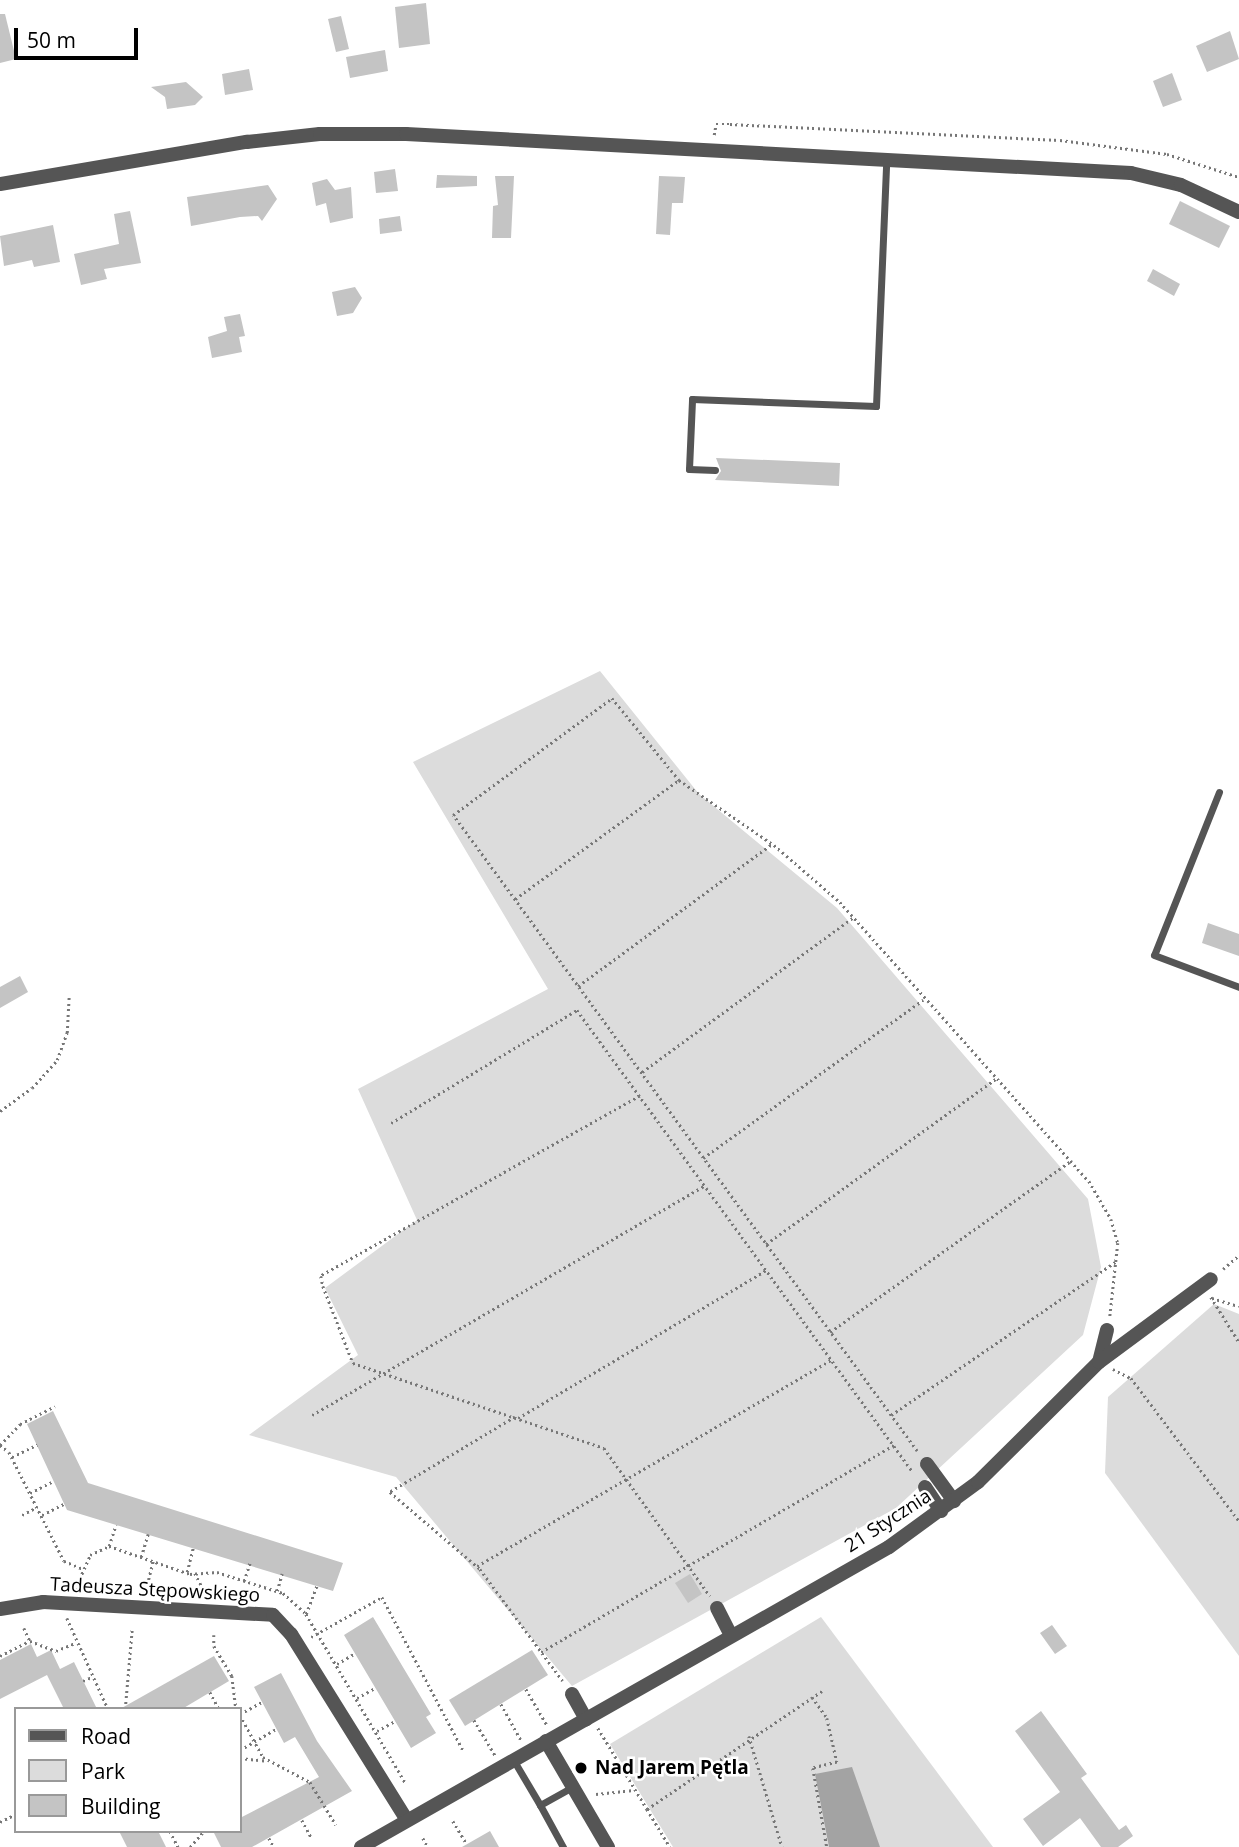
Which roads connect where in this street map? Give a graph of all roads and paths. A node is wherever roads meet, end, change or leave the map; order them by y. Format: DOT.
graph roads {
  1 [pos="886,163"];
  2 [pos="0,184"];
  3 [pos="1239,212"];
  4 [pos="715,470"];
  5 [pos="679,780"];
  6 [pos="1219,792"];
  7 [pos="772,844"];
  8 [pos="514,899"];
  9 [pos="854,918"];
  10 [pos="578,986"];
  11 [pos="1239,987"];
  12 [pos="69,996"];
  13 [pos="923,1000"];
  14 [pos="642,1072"];
  15 [pos="996,1079"];
  16 [pos="640,1096"];
  17 [pos="0,1111"];
  18 [pos="391,1123"];
  19 [pos="703,1158"];
  20 [pos="1072,1160"];
  21 [pos="705,1185"];
  22 [pos="766,1244"];
  23 [pos="1239,1255"];
  24 [pos="1118,1260"];
  25 [pos="766,1270"];
  26 [pos="1211,1279"];
  27 [pos="1239,1306"];
  28 [pos="1107,1330"];
  29 [pos="830,1332"];
  30 [pos="1239,1342"];
  31 [pos="832,1360"];
  32 [pos="1099,1362"];
  33 [pos="380,1374"];
  34 [pos="1131,1378"];
  35 [pos="55,1406"];
  36 [pos="312,1415"];
  37 [pos="891,1415"];
  38 [pos="517,1418"];
  39 [pos="0,1445"];
  40 [pos="37,1445"];
  41 [pos="894,1445"];
  42 [pos="12,1457"];
  43 [pos="927,1464"];
  44 [pos="624,1480"];
  45 [pos="54,1481"];
  46 [pos="925,1488"];
  47 [pos="30,1493"];
  48 [pos="954,1501"];
  49 [pos="64,1504"];
  50 [pos="37,1507"];
  51 [pos="941,1511"];
  52 [pos="22,1515"];
  53 [pos="41,1516"];
  54 [pos="1239,1521"];
  55 [pos="116,1525"];
  56 [pos="148,1534"];
  57 [pos="110,1546"];
  58 [pos="193,1548"];
  59 [pos="141,1557"];
  60 [pos="153,1561"];
  61 [pos="250,1563"];
  62 [pos="689,1563"];
  63 [pos="477,1566"];
  64 [pos="83,1569"];
  65 [pos="187,1572"];
  66 [pos="195,1573"];
  67 [pos="282,1574"];
  68 [pos="244,1581"];
  69 [pos="146,1585"];
  70 [pos="317,1586"];
  71 [pos="277,1591"];
  72 [pos="210,1601"];
  73 [pos="68,1604"];
  74 [pos="717,1608"];
  75 [pos="0,1609"];
  76 [pos="306,1614"];
  77 [pos="24,1628"];
  78 [pos="132,1629"];
  79 [pos="319,1634"];
  80 [pos="214,1635"];
  81 [pos="731,1636"];
  82 [pos="30,1641"];
  83 [pos="296,1641"];
  84 [pos="75,1643"];
  85 [pos="541,1652"];
  86 [pos="355,1653"];
  87 [pos="0,1656"];
  88 [pos="336,1664"];
  89 [pos="92,1677"];
  90 [pos="83,1681"];
  91 [pos="375,1688"];
  92 [pos="526,1689"];
  93 [pos="822,1691"];
  94 [pos="210,1692"];
  95 [pos="572,1694"];
  96 [pos="812,1697"];
  97 [pos="356,1699"];
  98 [pos="262,1702"];
  99 [pos="500,1704"];
  100 [pos="107,1707"];
  101 [pos="125,1707"];
  102 [pos="218,1707"];
  103 [pos="236,1707"];
  104 [pos="242,1714"];
  105 [pos="589,1718"];
  106 [pos="242,1719"];
  107 [pos="474,1720"];
  108 [pos="395,1721"];
  109 [pos="276,1729"];
  110 [pos="376,1732"];
  111 [pos="750,1736"];
  112 [pos="550,1739"];
  113 [pos="254,1742"];
  114 [pos="242,1749"];
  115 [pos="463,1750"];
  116 [pos="528,1752"];
  117 [pos="242,1758"];
  118 [pos="267,1761"];
  119 [pos="508,1763"];
  120 [pos="406,1784"];
  121 [pos="634,1790"];
  122 [pos="575,1792"];
  123 [pos="540,1805"];
  124 [pos="647,1809"];
  125 [pos="302,1820"];
  126 [pos="407,1821"];
  127 [pos="453,1821"];
  128 [pos="336,1825"];
  129 [pos="202,1833"];
  130 [pos="269,1838"];
  131 [pos="423,1838"];
  132 [pos="312,1839"];
  133 [pos="467,1844"];
  134 [pos="601,1845"];
  135 [pos="190,1847"];
  136 [pos="274,1847"];
  137 [pos="360,1847"];
  138 [pos="428,1847"];
  139 [pos="563,1847"];
  140 [pos="670,1847"];
  141 [pos="782,1847"];
  142 [pos="827,1847"];
  1 -- 2 [label="street"];
  1 -- 3 [label="street"];
  1 -- 4 [label="lane"];
  5 -- 7 [label="path"];
  5 -- 8 [label="path"];
  5 -- 8 [label="path"];
  6 -- 11 [label="lane"];
  7 -- 9 [label="path"];
  7 -- 10 [label="path"];
  8 -- 10 [label="path"];
  9 -- 13 [label="path"];
  9 -- 14 [label="path"];
  10 -- 14 [label="path"];
  12 -- 17 [label="path"];
  13 -- 15 [label="path"];
  13 -- 19 [label="path"];
  14 -- 19 [label="path"];
  15 -- 20 [label="path"];
  15 -- 22 [label="path"];
  16 -- 18 [label="path"];
  16 -- 21 [label="path"];
  16 -- 33 [label="path"];
  19 -- 22 [label="path"];
  20 -- 24 [label="path"];
  20 -- 29 [label="path"];
  21 -- 25 [label="path"];
  21 -- 33 [label="path"];
  22 -- 29 [label="path"];
  23 -- 26 [label="path"];
  24 -- 28 [label="path"];
  24 -- 37 [label="path"];
  25 -- 31 [label="path"];
  25 -- 38 [label="path"];
  26 -- 32 [label="street, 21 Stycznia"];
  27 -- 30 [label="path"];
  28 -- 32 [label="street"];
  29 -- 37 [label="path"];
  31 -- 41 [label="path"];
  31 -- 44 [label="path"];
  32 -- 48 [label="street, 21 Stycznia"];
  33 -- 36 [label="path"];
  33 -- 38 [label="path"];
  34 -- 54 [label="path"];
  35 -- 39 [label="path"];
  37 -- 43 [label="path"];
  38 -- 44 [label="path"];
  38 -- 63 [label="path"];
  39 -- 42 [label="path"];
  40 -- 42 [label="path"];
  41 -- 46 [label="path"];
  41 -- 62 [label="path"];
  42 -- 47 [label="path"];
  43 -- 48 [label="street"];
  44 -- 62 [label="path"];
  44 -- 63 [label="path"];
  45 -- 47 [label="path"];
  46 -- 51 [label="street"];
  47 -- 50 [label="path"];
  48 -- 51 [label="street, 21 Stycznia"];
  49 -- 53 [label="path"];
  50 -- 52 [label="path"];
  50 -- 53 [label="path"];
  51 -- 81 [label="street, 21 Stycznia"];
  53 -- 64 [label="path"];
  55 -- 57 [label="path"];
  56 -- 59 [label="path"];
  57 -- 59 [label="path"];
  57 -- 64 [label="path"];
  58 -- 65 [label="path"];
  59 -- 60 [label="path"];
  60 -- 65 [label="path"];
  60 -- 69 [label="path"];
  61 -- 68 [label="path"];
  62 -- 74 [label="path"];
  62 -- 85 [label="path"];
  63 -- 85 [label="path"];
  64 -- 73 [label="path"];
  65 -- 66 [label="path"];
  66 -- 68 [label="path"];
  66 -- 72 [label="path"];
  67 -- 71 [label="path"];
  68 -- 71 [label="path"];
  70 -- 76 [label="path"];
  71 -- 76 [label="path"];
  73 -- 75 [label="street, Tadeusza Stępowskiego"];
  73 -- 83 [label="street, Tadeusza Stępowskiego"];
  73 -- 84 [label="path"];
  74 -- 81 [label="street"];
  76 -- 79 [label="path"];
  77 -- 82 [label="path"];
  78 -- 101 [label="path"];
  79 -- 83 [label="path"];
  79 -- 88 [label="path"];
  79 -- 115 [label="path"];
  80 -- 103 [label="path"];
  81 -- 105 [label="street, 21 Stycznia"];
  82 -- 84 [label="path"];
  82 -- 87 [label="path"];
  83 -- 126 [label="street, Tadeusza Stępowskiego"];
  84 -- 89 [label="path"];
  85 -- 95 [label="path"];
  86 -- 88 [label="path"];
  88 -- 97 [label="path"];
  89 -- 90 [label="path"];
  89 -- 100 [label="path"];
  91 -- 97 [label="path"];
  92 -- 112 [label="path"];
  93 -- 96 [label="path"];
  94 -- 102 [label="path"];
  95 -- 105 [label="street"];
  96 -- 111 [label="path"];
  96 -- 142 [label="path"];
  97 -- 110 [label="path"];
  98 -- 104 [label="path"];
  99 -- 116 [label="path"];
  105 -- 112 [label="street, 21 Stycznia"];
  105 -- 121 [label="path"];
  106 -- 113 [label="path"];
  107 -- 119 [label="path"];
  108 -- 110 [label="path"];
  109 -- 113 [label="path"];
  110 -- 120 [label="path"];
  111 -- 124 [label="path"];
  111 -- 141 [label="path"];
  112 -- 116 [label="street, 21 Stycznia"];
  112 -- 122 [label="street"];
  113 -- 114 [label="path"];
  113 -- 118 [label="path"];
  116 -- 119 [label="street, 21 Stycznia"];
  117 -- 118 [label="path"];
  118 -- 128 [label="path"];
  119 -- 123 [label="lane"];
  119 -- 126 [label="street, 21 Stycznia"];
  121 -- 122 [label="path"];
  121 -- 124 [label="path"];
  122 -- 123 [label="lane"];
  122 -- 134 [label="street"];
  123 -- 139 [label="lane"];
  124 -- 140 [label="path"];
  125 -- 132 [label="path"];
  126 -- 137 [label="street, 21 Stycznia"];
  127 -- 133 [label="path"];
  129 -- 135 [label="path"];
  130 -- 136 [label="path"];
  131 -- 138 [label="path"];
}
